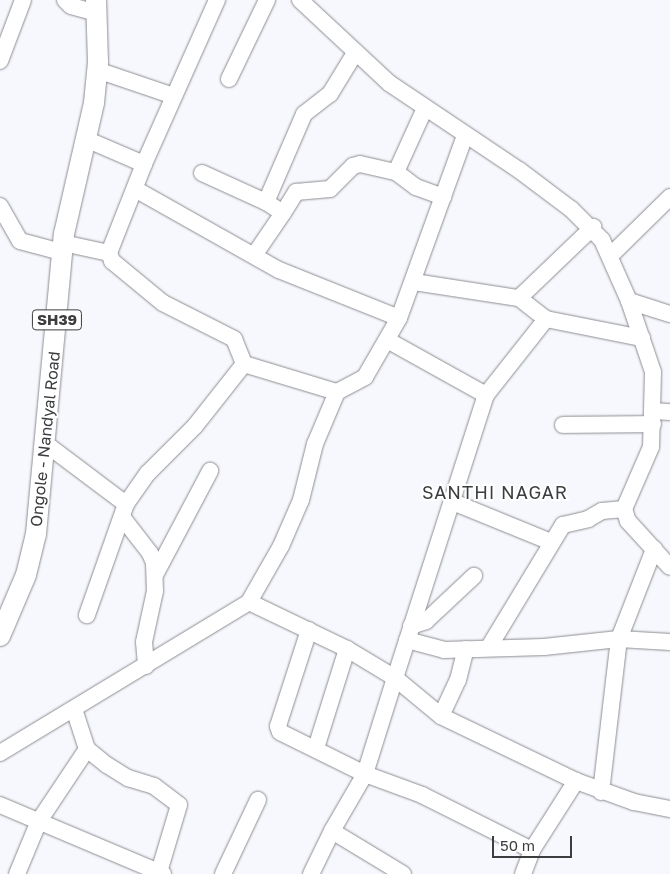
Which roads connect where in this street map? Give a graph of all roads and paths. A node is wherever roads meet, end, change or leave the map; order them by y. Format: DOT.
graph roads {
  1 [pos="23,0"];
  2 [pos="65,0"];
  3 [pos="216,0"];
  4 [pos="267,0"];
  5 [pos="301,0"];
  6 [pos="92,4"];
  7 [pos="355,54"];
  8 [pos="0,61"];
  9 [pos="97,70"];
  10 [pos="229,80"];
  11 [pos="174,96"];
  12 [pos="425,108"];
  13 [pos="465,136"];
  14 [pos="88,140"];
  15 [pos="144,164"];
  16 [pos="396,172"];
  17 [pos="202,173"];
  18 [pos="135,189"];
  19 [pos="670,196"];
  20 [pos="443,197"];
  21 [pos="266,202"];
  22 [pos="0,206"];
  23 [pos="283,213"];
  24 [pos="593,227"];
  25 [pos="59,247"];
  26 [pos="108,253"];
  27 [pos="255,254"];
  28 [pos="610,256"];
  29 [pos="414,282"];
  30 [pos="519,298"];
  31 [pos="629,301"];
  32 [pos="670,314"];
  33 [pos="399,318"];
  34 [pos="546,319"];
  35 [pos="642,338"];
  36 [pos="387,340"];
  37 [pos="244,364"];
  38 [pos="336,392"];
  39 [pos="486,395"];
  40 [pos="659,416"];
  41 [pos="563,425"];
  42 [pos="46,444"];
  43 [pos="210,472"];
  44 [pos="452,502"];
  45 [pos="624,509"];
  46 [pos="124,510"];
  47 [pos="551,542"];
  48 [pos="654,549"];
  49 [pos="670,567"];
  50 [pos="155,575"];
  51 [pos="474,576"];
  52 [pos="249,602"];
  53 [pos="0,612"];
  54 [pos="87,615"];
  55 [pos="309,630"];
  56 [pos="409,633"];
  57 [pos="0,636"];
  58 [pos="619,639"];
  59 [pos="670,642"];
  60 [pos="490,647"];
  61 [pos="347,649"];
  62 [pos="466,649"];
  63 [pos="146,666"];
  64 [pos="395,678"];
  65 [pos="74,709"];
  66 [pos="441,716"];
  67 [pos="316,748"];
  68 [pos="87,749"];
  69 [pos="0,752"];
  70 [pos="366,774"];
  71 [pos="576,781"];
  72 [pos="601,792"];
  73 [pos="258,800"];
  74 [pos="0,804"];
  75 [pos="670,809"];
  76 [pos="39,821"];
  77 [pos="332,830"];
  78 [pos="532,850"];
  79 [pos="161,873"];
  80 [pos="17,874"];
  81 [pos="224,874"];
  82 [pos="311,874"];
  83 [pos="403,874"];
  84 [pos="523,874"];
  1 -- 8 [label="street"];
  2 -- 6 [label="street"];
  3 -- 11 [label="street"];
  4 -- 10 [label="street"];
  5 -- 7 [label="street"];
  6 -- 9 [label="main road, Ongole - Nandyal Road / SH39"];
  6 -- 25 [label="main road, Ongole - Nandyal Road / SH39"];
  7 -- 12 [label="street"];
  7 -- 21 [label="street"];
  9 -- 11 [label="street"];
  9 -- 14 [label="main road, Ongole - Nandyal Road / SH39"];
  11 -- 15 [label="street"];
  12 -- 13 [label="street"];
  12 -- 16 [label="street"];
  13 -- 20 [label="street"];
  13 -- 24 [label="street"];
  14 -- 15 [label="street"];
  14 -- 25 [label="main road, Ongole - Nandyal Road / SH39"];
  15 -- 18 [label="street"];
  16 -- 20 [label="street"];
  16 -- 23 [label="street"];
  17 -- 21 [label="street"];
  18 -- 26 [label="street"];
  18 -- 27 [label="street"];
  19 -- 28 [label="street"];
  20 -- 29 [label="street"];
  21 -- 23 [label="street"];
  22 -- 25 [label="street"];
  23 -- 27 [label="street"];
  24 -- 28 [label="street"];
  24 -- 30 [label="street"];
  25 -- 26 [label="street"];
  25 -- 42 [label="main road, Ongole - Nandyal Road / SH39"];
  25 -- 53 [label="main road, Ongole - Nandyal Road / SH39"];
  26 -- 37 [label="street"];
  27 -- 33 [label="street"];
  28 -- 31 [label="street"];
  29 -- 30 [label="street"];
  29 -- 33 [label="street"];
  30 -- 34 [label="street"];
  31 -- 32 [label="street"];
  31 -- 35 [label="street"];
  33 -- 36 [label="street"];
  34 -- 35 [label="street"];
  34 -- 39 [label="street"];
  35 -- 40 [label="street"];
  36 -- 38 [label="street"];
  36 -- 39 [label="street"];
  37 -- 38 [label="street"];
  37 -- 46 [label="street"];
  38 -- 52 [label="street"];
  39 -- 44 [label="street"];
  40 -- 41 [label="street"];
  40 -- 45 [label="street"];
  42 -- 46 [label="street"];
  42 -- 57 [label="main road, Ongole - Nandyal Road / SH39"];
  43 -- 50 [label="street"];
  44 -- 47 [label="street"];
  44 -- 56 [label="street"];
  45 -- 47 [label="street"];
  45 -- 48 [label="street"];
  46 -- 50 [label="street"];
  46 -- 54 [label="street"];
  47 -- 60 [label="street"];
  48 -- 49 [label="street"];
  48 -- 58 [label="street"];
  50 -- 63 [label="street"];
  51 -- 56 [label="street"];
  52 -- 55 [label="street"];
  52 -- 63 [label="street"];
  55 -- 61 [label="street"];
  55 -- 67 [label="street"];
  56 -- 62 [label="street"];
  56 -- 64 [label="street"];
  58 -- 59 [label="street"];
  58 -- 60 [label="street"];
  58 -- 72 [label="street"];
  60 -- 62 [label="street"];
  61 -- 64 [label="street"];
  61 -- 67 [label="street"];
  62 -- 66 [label="street"];
  63 -- 65 [label="street"];
  64 -- 66 [label="street"];
  64 -- 70 [label="street"];
  65 -- 68 [label="street"];
  65 -- 69 [label="street"];
  66 -- 71 [label="street"];
  67 -- 70 [label="street"];
  68 -- 76 [label="street"];
  68 -- 79 [label="street"];
  70 -- 77 [label="street"];
  70 -- 78 [label="street"];
  71 -- 72 [label="street"];
  71 -- 78 [label="street"];
  72 -- 75 [label="street"];
  73 -- 81 [label="street"];
  74 -- 76 [label="street"];
  76 -- 79 [label="street"];
  76 -- 80 [label="street"];
  77 -- 82 [label="street"];
  77 -- 83 [label="street"];
  78 -- 84 [label="street"];
}
